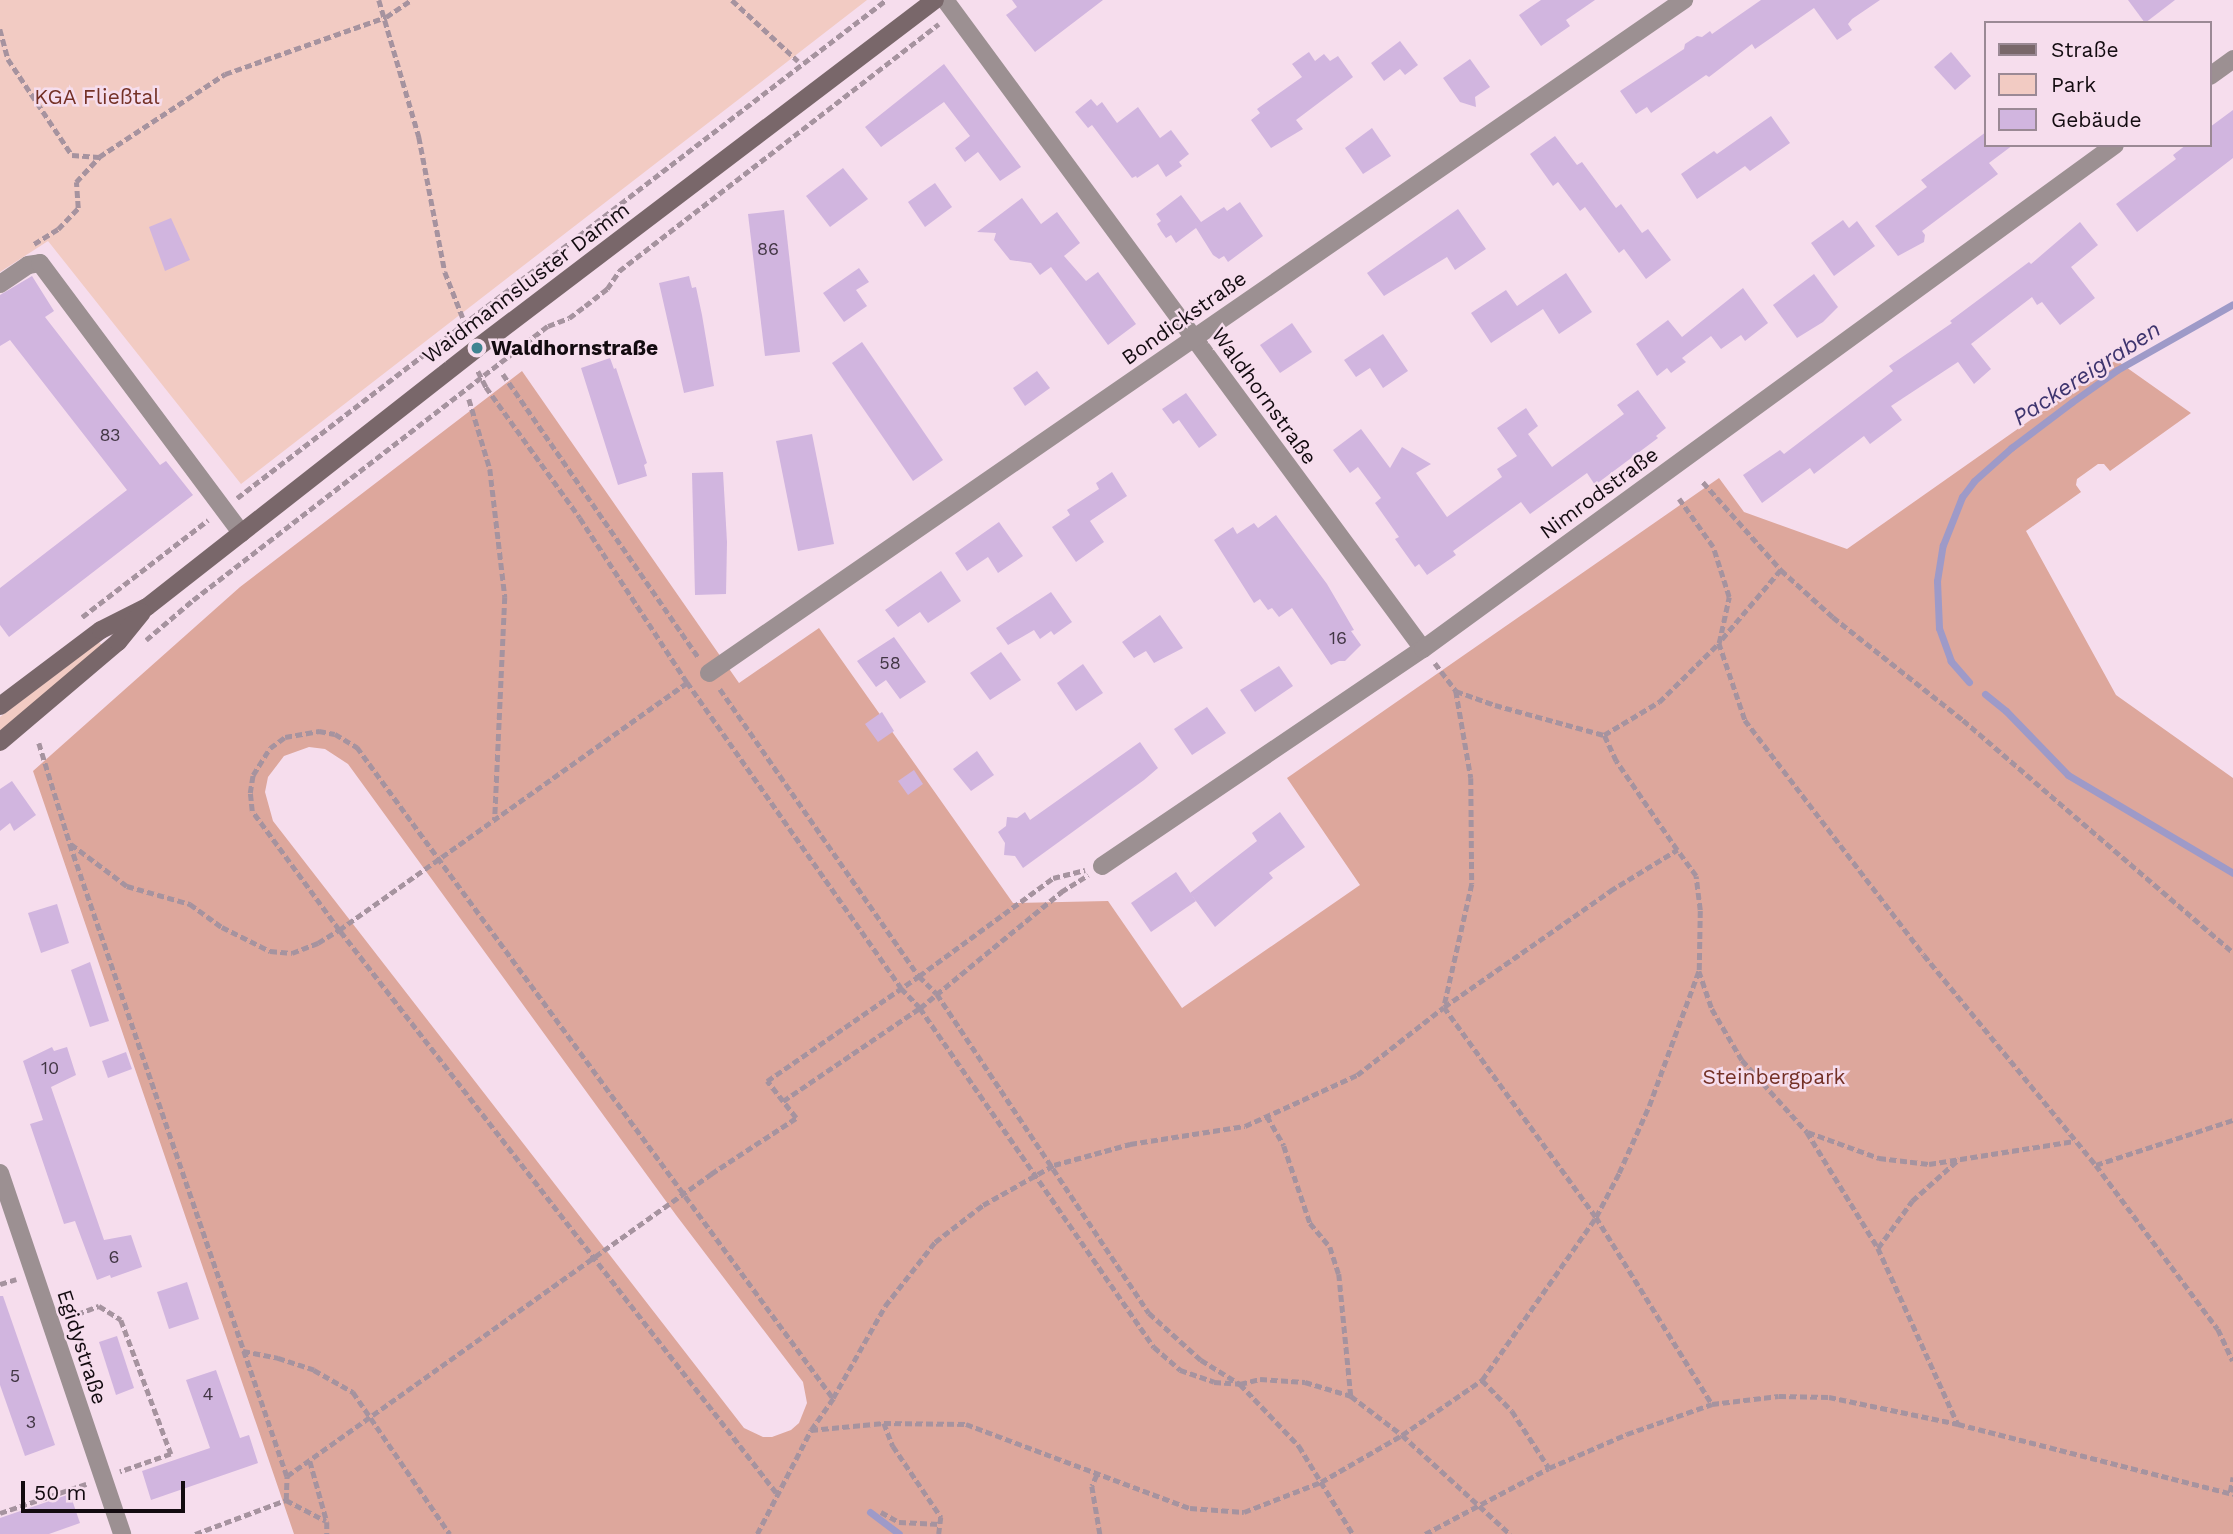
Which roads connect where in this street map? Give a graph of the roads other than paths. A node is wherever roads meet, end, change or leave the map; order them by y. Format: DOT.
graph roads {
  1 [pos="935,0"];
  2 [pos="1684,0"];
  3 [pos="950,7"];
  4 [pos="2233,60"];
  5 [pos="2212,75"];
  6 [pos="2112,147"];
  7 [pos="0,284"];
  8 [pos="1194,338"];
  9 [pos="241,533"];
  10 [pos="147,607"];
  11 [pos="1423,649"];
  12 [pos="709,673"];
  13 [pos="0,706"];
  14 [pos="0,741"];
  15 [pos="1102,866"];
  16 [pos="0,1173"];
  17 [pos="122,1534"];
  1 -- 9 [label="main road, Waidmannsluster Damm"];
  2 -- 8 [label="street, Bondickstraße"];
  3 -- 8 [label="street, Waldhornstraße"];
  4 -- 5 [label="street"];
  6 -- 11 [label="street, Nimrodstraße"];
  7 -- 9 [label="street"];
  8 -- 11 [label="street, Waldhornstraße"];
  8 -- 12 [label="street, Bondickstraße"];
  9 -- 10 [label="main road, Waidmannsluster Damm"];
  10 -- 13 [label="main road, Waidmannsluster Damm"];
  10 -- 14 [label="main road, Waidmannsluster Damm"];
  11 -- 15 [label="street, Nimrodstraße"];
  16 -- 17 [label="street, Egidystraße"];
}
